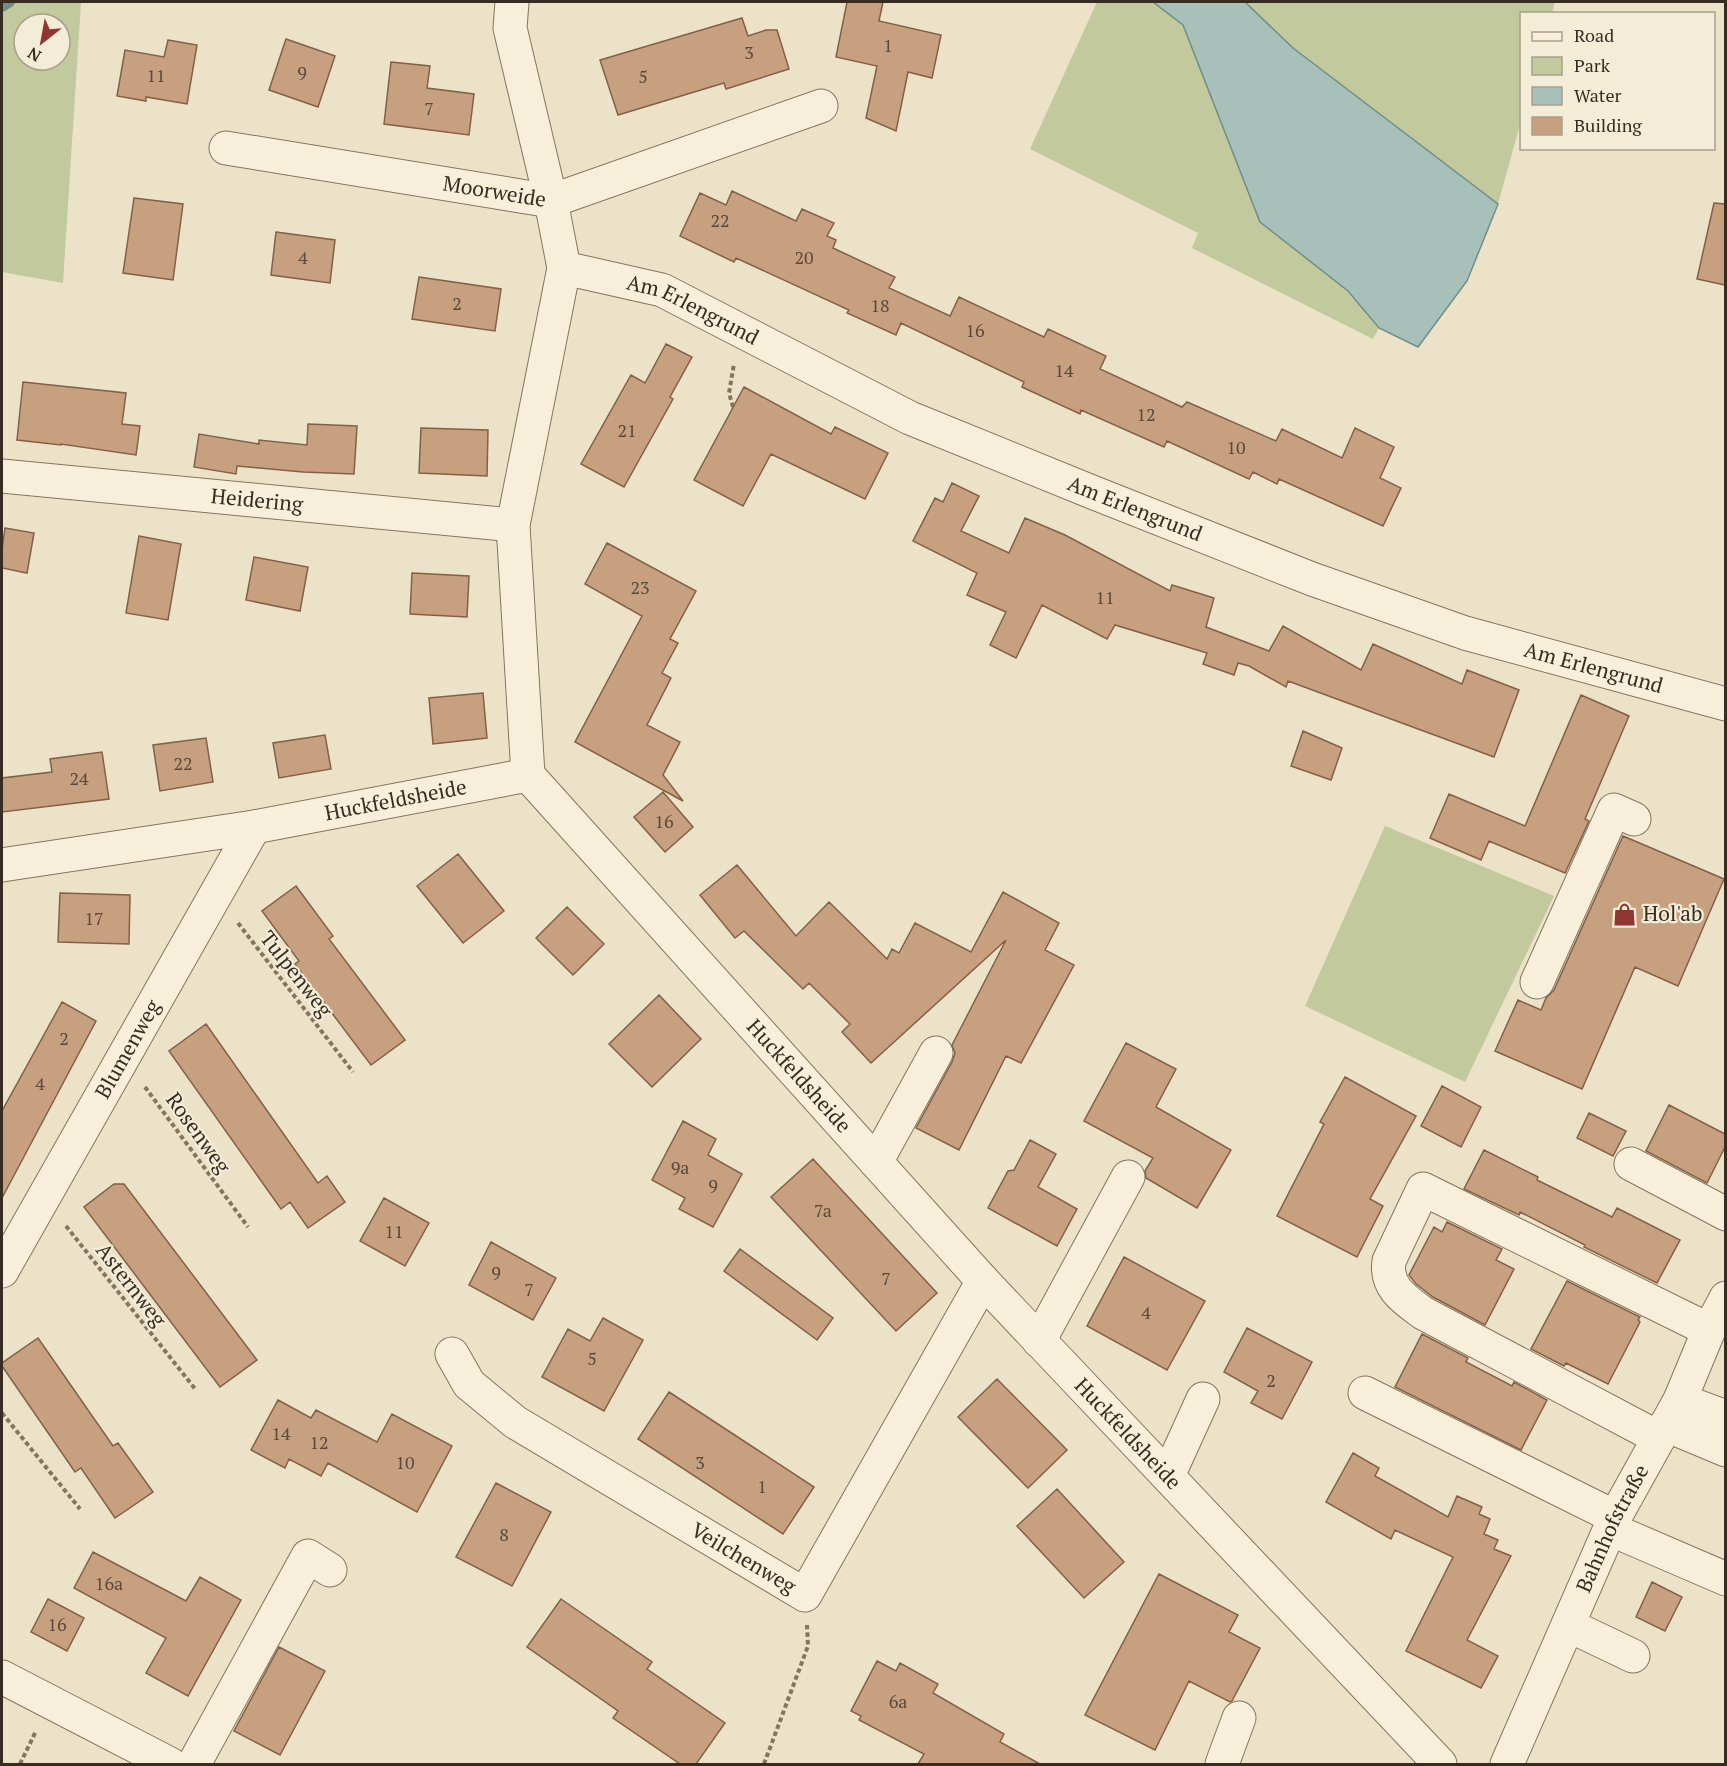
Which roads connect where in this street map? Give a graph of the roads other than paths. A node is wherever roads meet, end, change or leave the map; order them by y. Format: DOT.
graph roads {
  1 [pos="512,2"];
  2 [pos="821,106"];
  3 [pos="226,148"];
  4 [pos="550,201"];
  5 [pos="564,268"];
  6 [pos="2,476"];
  7 [pos="513,525"];
  8 [pos="1725,704"];
  9 [pos="528,775"];
  10 [pos="1634,819"];
  11 [pos="254,827"];
  12 [pos="2,865"];
  13 [pos="1536,982"];
  14 [pos="936,1053"];
  15 [pos="876,1162"];
  16 [pos="1631,1164"];
  17 [pos="1128,1177"];
  18 [pos="1725,1214"];
  19 [pos="2,1271"];
  20 [pos="983,1281"];
  21 [pos="1725,1298"];
  22 [pos="1709,1330"];
  23 [pos="1039,1341"];
  24 [pos="452,1354"];
  25 [pos="1365,1393"];
  26 [pos="1203,1399"];
  27 [pos="1725,1417"];
  28 [pos="1668,1421"];
  29 [pos="1725,1449"];
  30 [pos="1168,1476"];
  31 [pos="1612,1523"];
  32 [pos="330,1570"];
  33 [pos="1725,1579"];
  34 [pos="1568,1625"];
  35 [pos="1633,1656"];
  36 [pos="2,1677"];
  37 [pos="1239,1718"];
  38 [pos="170,1764"];
  39 [pos="194,1764"];
  40 [pos="1222,1764"];
  41 [pos="1440,1764"];
  42 [pos="1507,1764"];
  1 -- 4 [label="street"];
  2 -- 4 [label="street, Moorweide"];
  3 -- 4 [label="street, Moorweide"];
  4 -- 5 [label="street"];
  5 -- 7 [label="street"];
  5 -- 8 [label="street, Am Erlengrund"];
  6 -- 7 [label="street, Heidering"];
  7 -- 9 [label="street"];
  9 -- 11 [label="street, Huckfeldsheide"];
  9 -- 15 [label="street, Huckfeldsheide"];
  10 -- 13 [label="street"];
  11 -- 12 [label="street, Huckfeldsheide"];
  11 -- 19 [label="street, Blumenweg"];
  14 -- 15 [label="street"];
  15 -- 20 [label="street, Huckfeldsheide"];
  16 -- 18 [label="street"];
  17 -- 23 [label="street"];
  20 -- 23 [label="street, Huckfeldsheide"];
  20 -- 24 [label="street, Veilchenweg"];
  21 -- 22 [label="street, Bahnhofstraße"];
  22 -- 28 [label="street, Bahnhofstraße"];
  22 -- 28 [label="street"];
  23 -- 30 [label="street, Huckfeldsheide"];
  25 -- 31 [label="street"];
  26 -- 30 [label="street"];
  27 -- 28 [label="street"];
  28 -- 29 [label="street"];
  28 -- 31 [label="street, Bahnhofstraße"];
  30 -- 41 [label="street, Huckfeldsheide"];
  31 -- 33 [label="street"];
  31 -- 34 [label="street, Bahnhofstraße"];
  32 -- 39 [label="street"];
  34 -- 35 [label="street"];
  34 -- 42 [label="street, Bahnhofstraße"];
  36 -- 38 [label="street"];
  37 -- 40 [label="street"];
}
